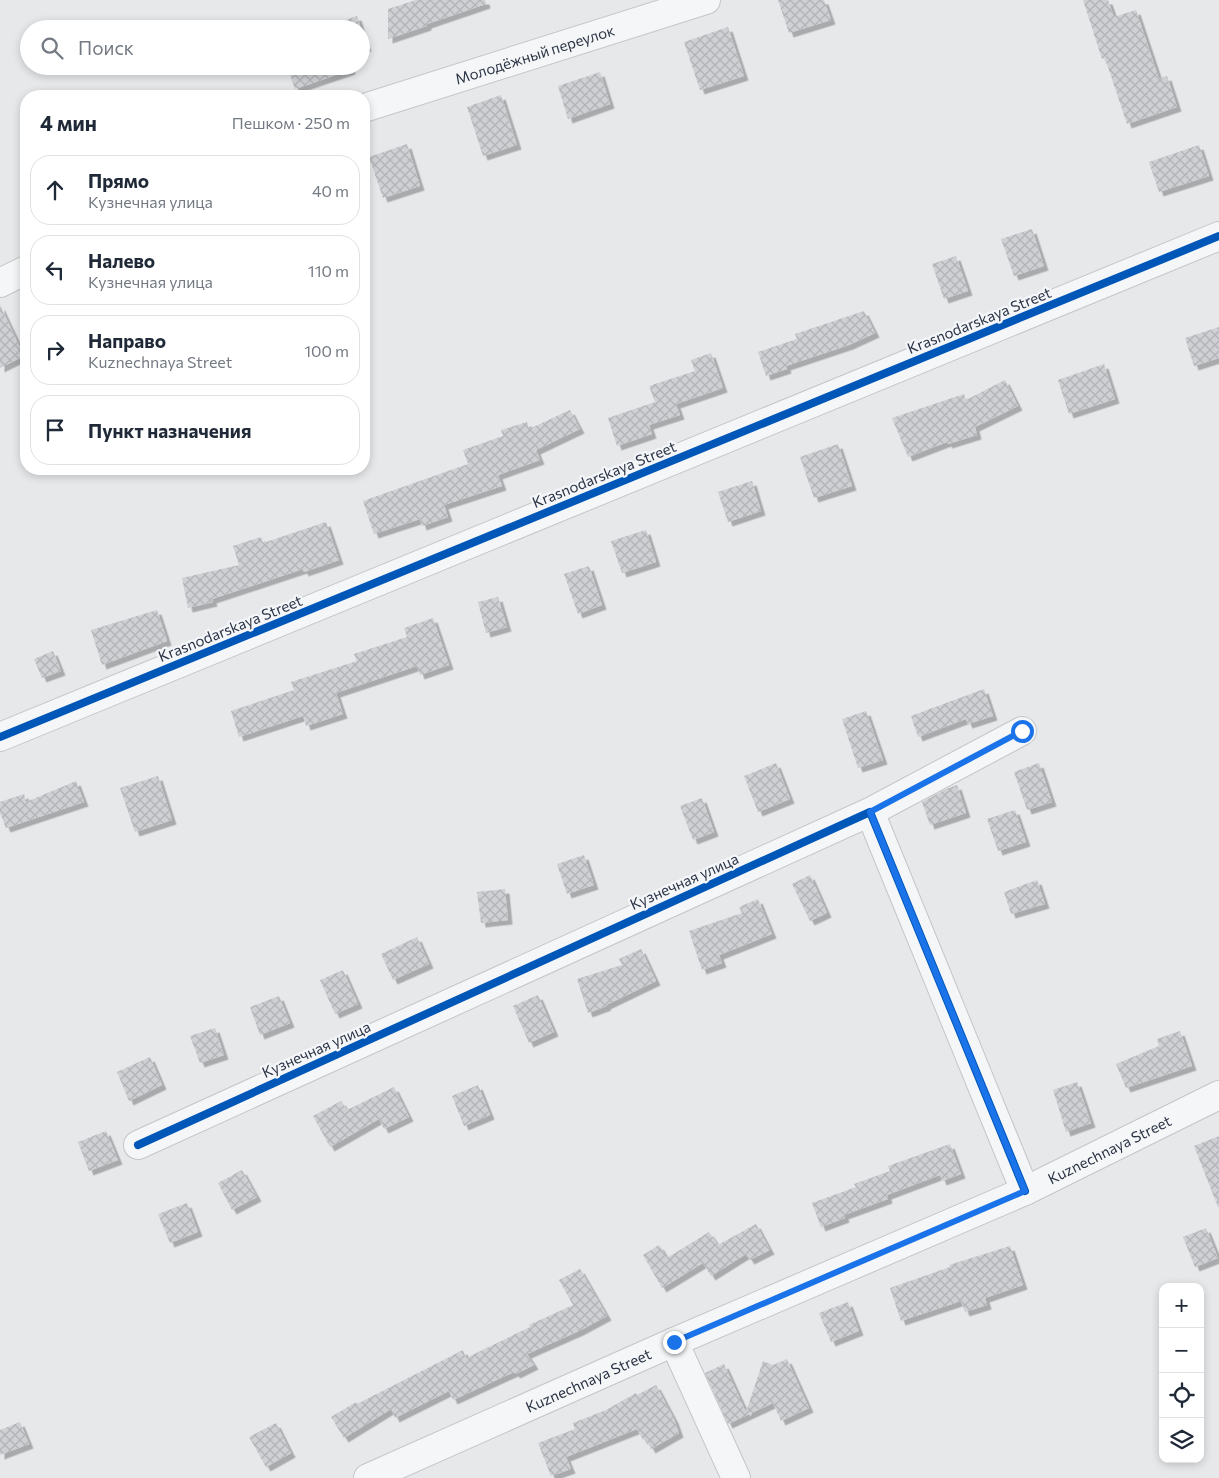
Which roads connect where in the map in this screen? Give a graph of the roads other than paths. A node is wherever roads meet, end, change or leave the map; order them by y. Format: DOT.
graph roads {
  1 [pos="706,0"];
  2 [pos="370,106"];
  3 [pos="1219,236"];
  4 [pos="20,273"];
  5 [pos="0,283"];
  6 [pos="1022,731"];
  7 [pos="0,737"];
  8 [pos="870,812"];
  9 [pos="1219,1095"];
  10 [pos="138,1145"];
  11 [pos="1025,1191"];
  12 [pos="674,1342"];
  13 [pos="368,1478"];
  14 [pos="736,1478"];
  1 -- 2 [label="street, Молодёжный переулок"];
  3 -- 7 [label="street, Krasnodarskaya Street"];
  4 -- 5 [label="street"];
  6 -- 8 [label="street, Кузнечная улица"];
  8 -- 10 [label="street, Кузнечная улица"];
  8 -- 11 [label="street"];
  9 -- 11 [label="street, Kuznechnaya Street"];
  11 -- 12 [label="street, Kuznechnaya Street"];
  12 -- 13 [label="street, Kuznechnaya Street"];
  12 -- 14 [label="street"];
}
